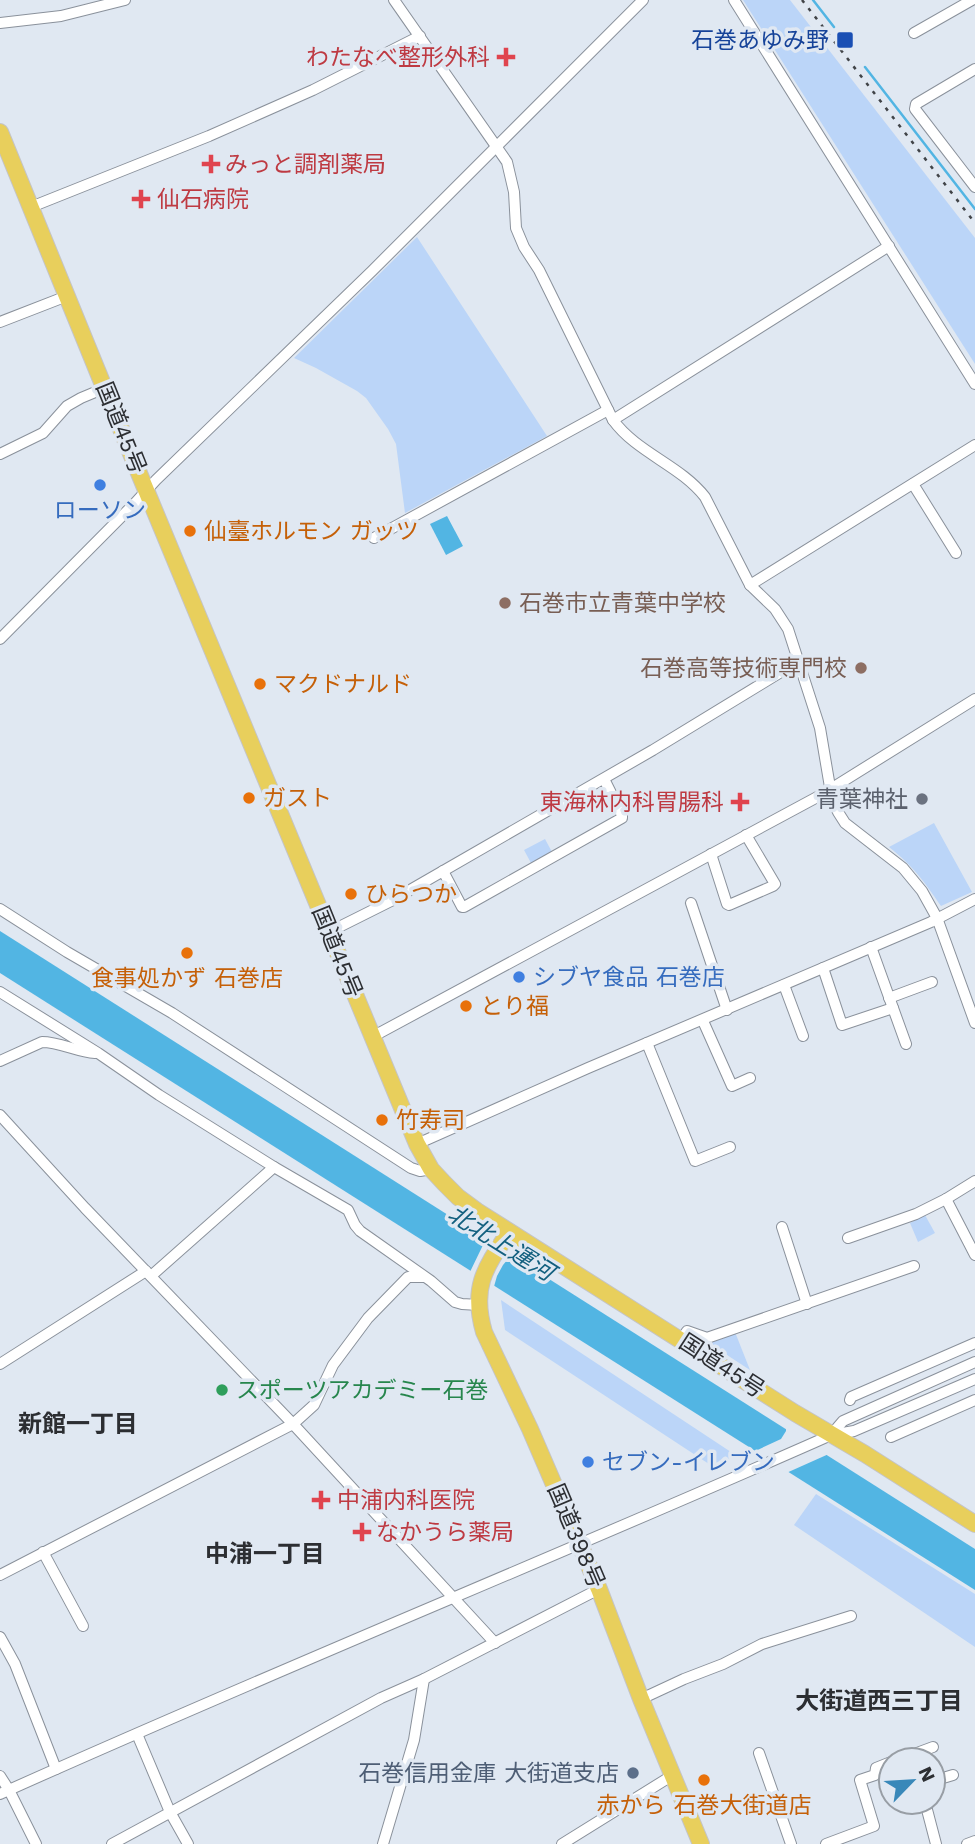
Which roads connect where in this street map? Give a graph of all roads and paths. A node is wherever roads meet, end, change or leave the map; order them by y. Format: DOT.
graph roads {
  1 [pos="125,0"];
  2 [pos="394,0"];
  3 [pos="643,0"];
  4 [pos="734,0"];
  5 [pos="972,0"];
  6 [pos="0,23"];
  7 [pos="914,33"];
  8 [pos="420,36"];
  9 [pos="975,69"];
  10 [pos="0,132"];
  11 [pos="497,146"];
  12 [pos="975,187"];
  13 [pos="31,207"];
  14 [pos="890,246"];
  15 [pos="67,296"];
  16 [pos="0,322"];
  17 [pos="975,384"];
  18 [pos="105,388"];
  19 [pos="611,415"];
  20 [pos="975,445"];
  21 [pos="0,454"];
  22 [pos="914,484"];
  23 [pos="146,491"];
  24 [pos="374,538"];
  25 [pos="956,553"];
  26 [pos="750,585"];
  27 [pos="0,639"];
  28 [pos="799,661"];
  29 [pos="975,698"];
  30 [pos="604,779"];
  31 [pos="831,789"];
  32 [pos="746,835"];
  33 [pos="711,854"];
  34 [pos="443,871"];
  35 [pos="975,899"];
  36 [pos="691,903"];
  37 [pos="0,909"];
  38 [pos="937,918"];
  39 [pos="329,932"];
  40 [pos="871,947"];
  41 [pos="823,968"];
  42 [pos="932,982"];
  43 [pos="784,985"];
  44 [pos="0,992"];
  45 [pos="891,1003"];
  46 [pos="727,1010"];
  47 [pos="703,1021"];
  48 [pos="975,1023"];
  49 [pos="372,1037"];
  50 [pos="803,1037"];
  51 [pos="647,1043"];
  52 [pos="906,1044"];
  53 [pos="98,1053"];
  54 [pos="0,1060"];
  55 [pos="750,1078"];
  56 [pos="0,1115"];
  57 [pos="417,1144"];
  58 [pos="730,1147"];
  59 [pos="274,1167"];
  60 [pos="431,1169"];
  61 [pos="975,1181"];
  62 [pos="946,1199"];
  63 [pos="782,1227"];
  64 [pos="506,1237"];
  65 [pos="971,1237"];
  66 [pos="848,1238"];
  67 [pos="975,1255"];
  68 [pos="914,1266"];
  69 [pos="149,1274"];
  70 [pos="424,1277"];
  71 [pos="807,1304"];
  72 [pos="479,1305"];
  73 [pos="681,1340"];
  74 [pos="975,1343"];
  75 [pos="975,1362"];
  76 [pos="0,1364"];
  77 [pos="975,1378"];
  78 [pos="850,1399"];
  79 [pos="975,1399"];
  80 [pos="293,1424"];
  81 [pos="826,1437"];
  82 [pos="891,1437"];
  83 [pos="975,1524"];
  84 [pos="579,1544"];
  85 [pos="43,1552"];
  86 [pos="0,1575"];
  87 [pos="599,1589"];
  88 [pos="453,1598"];
  89 [pos="851,1615"];
  90 [pos="83,1626"];
  91 [pos="0,1637"];
  92 [pos="495,1643"];
  93 [pos="424,1679"];
  94 [pos="641,1699"];
  95 [pos="136,1734"];
  96 [pos="760,1753"];
  97 [pos="877,1768"];
  98 [pos="56,1769"];
  99 [pos="673,1775"];
  100 [pos="954,1775"];
  101 [pos="0,1776"];
  102 [pos="947,1777"];
  103 [pos="4,1792"];
  104 [pos="170,1812"];
  105 [pos="929,1816"];
  106 [pos="975,1841"];
  107 [pos="36,1844"];
  108 [pos="112,1844"];
  109 [pos="188,1844"];
  110 [pos="383,1844"];
  111 [pos="562,1844"];
  112 [pos="701,1844"];
  113 [pos="791,1844"];
  114 [pos="826,1844"];
  115 [pos="936,1844"];
  116 [pos="967,1844"];
  1 -- 6 [label="street"];
  2 -- 8 [label="street"];
  3 -- 11 [label="street"];
  4 -- 14 [label="street"];
  5 -- 7 [label="street"];
  8 -- 11 [label="street"];
  8 -- 13 [label="street"];
  9 -- 12 [label="street"];
  10 -- 13 [label="highway, 国道45号"];
  11 -- 19 [label="street"];
  11 -- 23 [label="street"];
  13 -- 15 [label="highway, 国道45号"];
  14 -- 17 [label="street"];
  14 -- 19 [label="street"];
  15 -- 16 [label="street"];
  15 -- 18 [label="highway, 国道45号"];
  18 -- 21 [label="street"];
  18 -- 23 [label="highway, 国道45号"];
  19 -- 24 [label="street"];
  19 -- 26 [label="street"];
  20 -- 22 [label="street"];
  22 -- 25 [label="street"];
  22 -- 26 [label="street"];
  23 -- 27 [label="street"];
  23 -- 39 [label="highway, 国道45号"];
  26 -- 28 [label="street"];
  28 -- 30 [label="street"];
  28 -- 31 [label="street"];
  29 -- 31 [label="street"];
  30 -- 34 [label="street"];
  30 -- 34 [label="street"];
  31 -- 32 [label="street"];
  31 -- 38 [label="street"];
  32 -- 33 [label="street"];
  32 -- 33 [label="street"];
  33 -- 49 [label="street"];
  34 -- 39 [label="street"];
  35 -- 38 [label="street"];
  36 -- 46 [label="street"];
  37 -- 60 [label="street"];
  38 -- 40 [label="street"];
  38 -- 48 [label="street"];
  39 -- 49 [label="highway, 国道45号"];
  40 -- 41 [label="street"];
  40 -- 45 [label="street"];
  41 -- 43 [label="street"];
  41 -- 45 [label="street"];
  42 -- 45 [label="street"];
  43 -- 46 [label="street"];
  43 -- 50 [label="street"];
  44 -- 53 [label="street"];
  45 -- 52 [label="street"];
  46 -- 47 [label="street"];
  47 -- 51 [label="street"];
  47 -- 55 [label="street"];
  49 -- 57 [label="highway, 国道45号"];
  51 -- 57 [label="street"];
  51 -- 58 [label="street"];
  53 -- 54 [label="street"];
  53 -- 59 [label="street"];
  56 -- 69 [label="street"];
  57 -- 60 [label="highway, 国道45号"];
  59 -- 69 [label="street"];
  59 -- 70 [label="street"];
  60 -- 64 [label="highway, 国道45号"];
  61 -- 62 [label="street"];
  62 -- 65 [label="street"];
  62 -- 66 [label="street"];
  63 -- 71 [label="street"];
  64 -- 72 [label="highway, 国道398号"];
  64 -- 73 [label="highway, 国道45号"];
  65 -- 67 [label="street"];
  68 -- 71 [label="street"];
  69 -- 76 [label="street"];
  69 -- 80 [label="street"];
  70 -- 72 [label="street"];
  70 -- 80 [label="street"];
  71 -- 73 [label="street"];
  72 -- 84 [label="highway, 国道398号"];
  73 -- 81 [label="highway, 国道45号"];
  74 -- 78 [label="street"];
  75 -- 81 [label="street"];
  77 -- 81 [label="street"];
  79 -- 82 [label="street"];
  80 -- 85 [label="street"];
  80 -- 88 [label="street"];
  81 -- 83 [label="highway, 国道45号"];
  81 -- 84 [label="street"];
  84 -- 87 [label="highway, 国道398号"];
  84 -- 88 [label="street"];
  85 -- 86 [label="street"];
  85 -- 90 [label="street"];
  87 -- 92 [label="street"];
  87 -- 94 [label="highway, 国道398号"];
  88 -- 92 [label="street"];
  88 -- 95 [label="street"];
  89 -- 94 [label="street"];
  91 -- 98 [label="street"];
  92 -- 93 [label="street"];
  93 -- 104 [label="street"];
  93 -- 110 [label="street"];
  94 -- 99 [label="highway, 国道398号"];
  95 -- 98 [label="street"];
  95 -- 104 [label="street"];
  96 -- 113 [label="street"];
  97 -- 114 [label="street"];
  98 -- 103 [label="street"];
  99 -- 111 [label="street"];
  99 -- 112 [label="highway, 国道398号"];
  100 -- 102 [label="street"];
  101 -- 103 [label="street"];
  103 -- 107 [label="street"];
  104 -- 108 [label="street"];
  104 -- 109 [label="street"];
  105 -- 115 [label="street"];
  106 -- 116 [label="street"];
}
